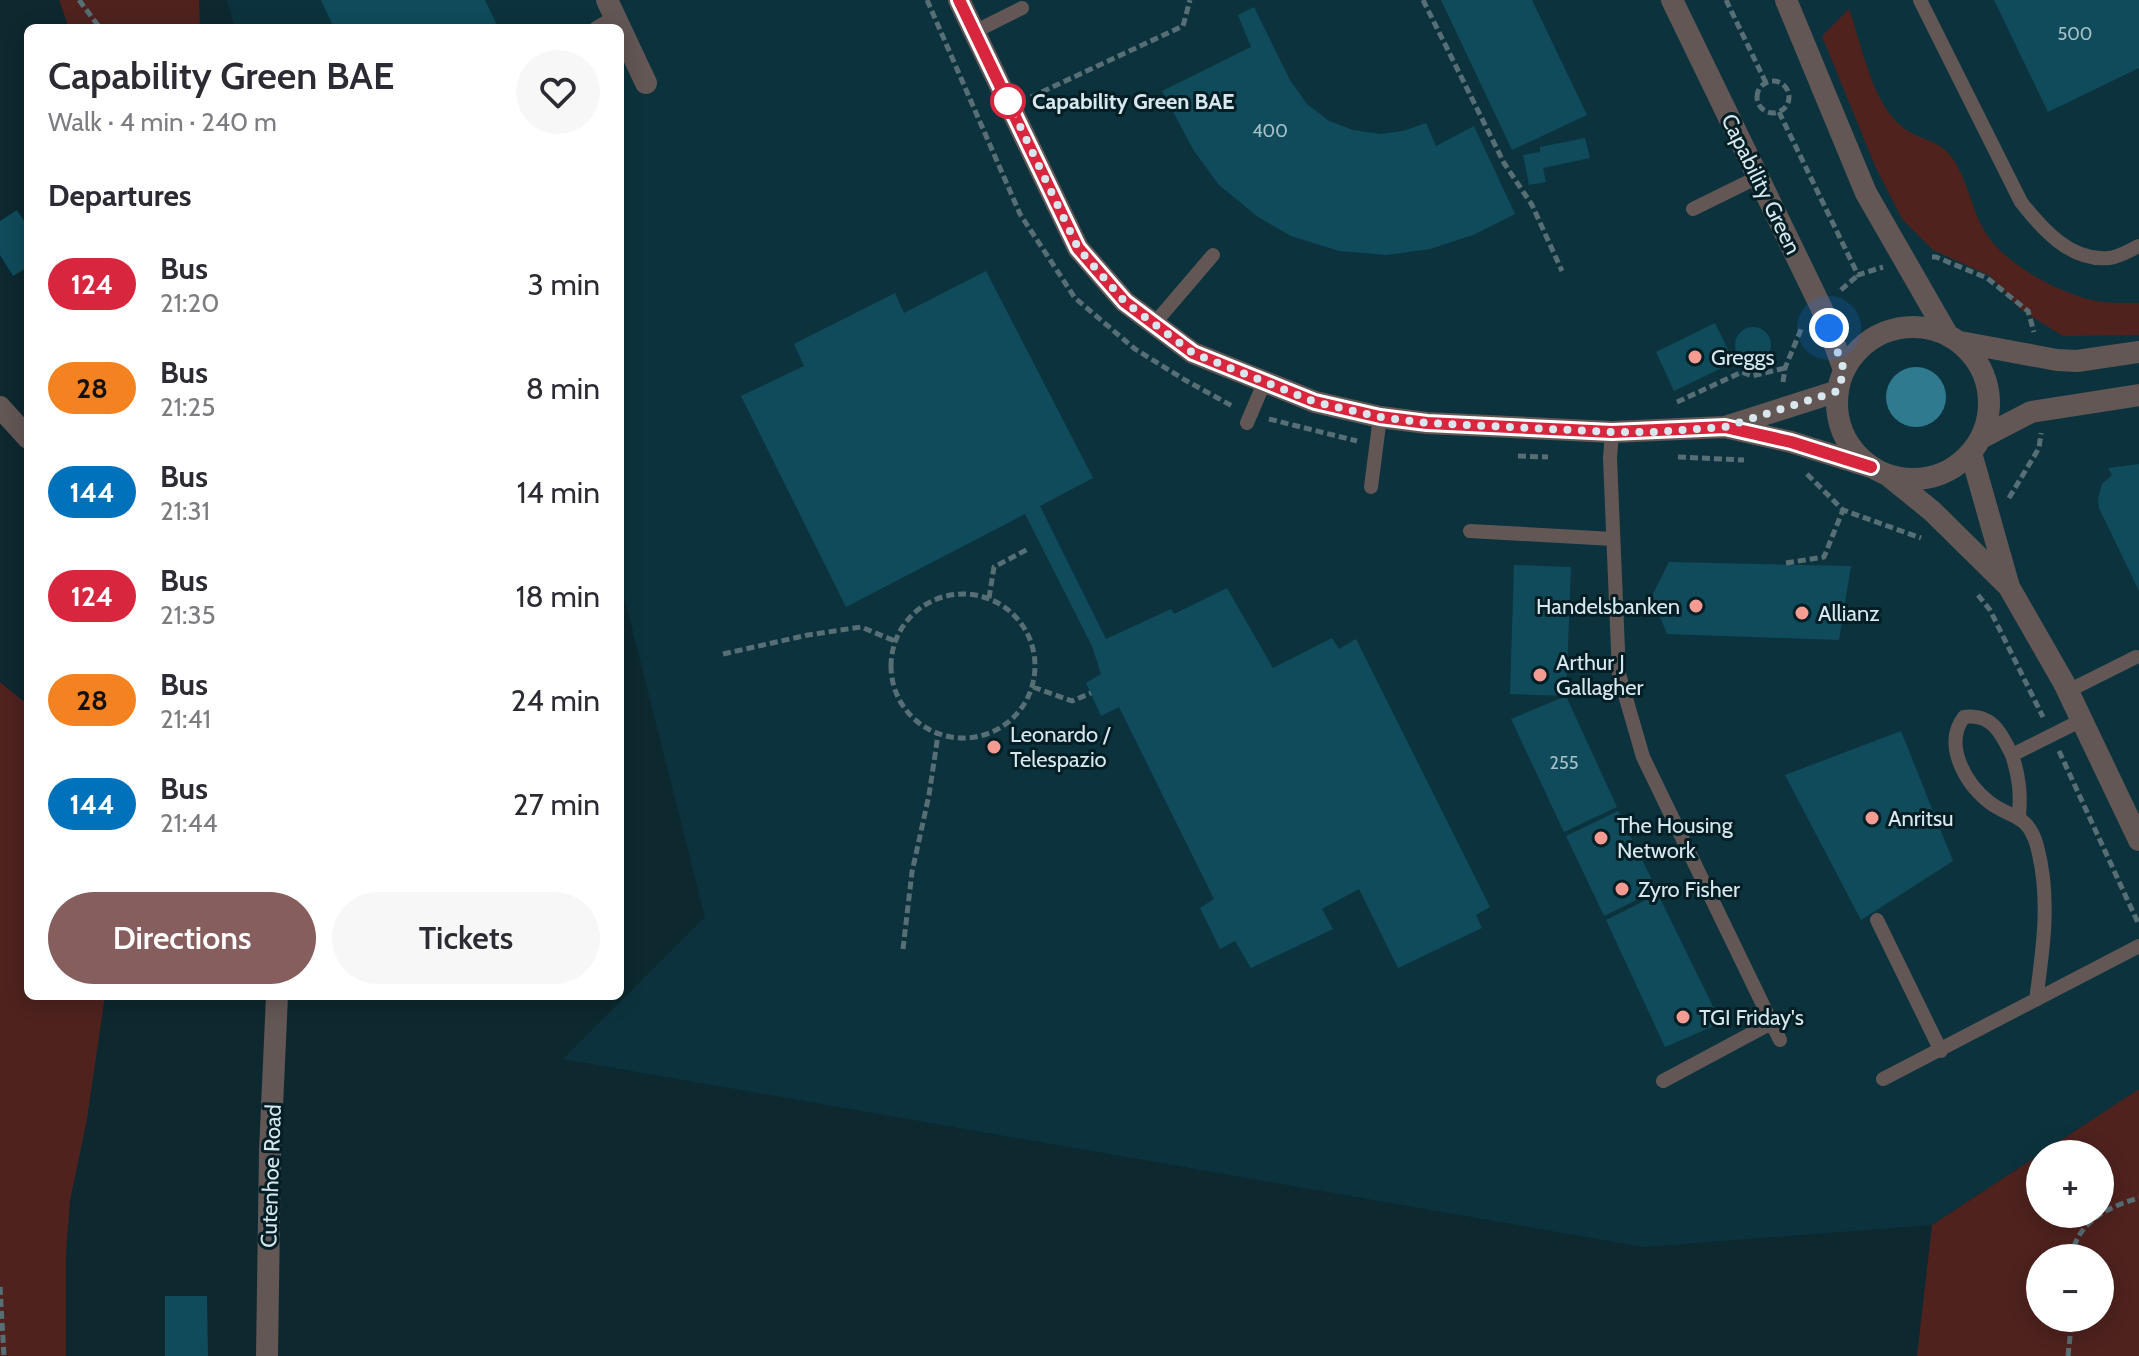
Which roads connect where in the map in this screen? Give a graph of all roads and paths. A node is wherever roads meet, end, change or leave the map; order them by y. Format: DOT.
graph roads {
  1 [pos="79,0"];
  2 [pos="927,0"];
  3 [pos="959,0"];
  4 [pos="1190,0"];
  5 [pos="1423,0"];
  6 [pos="1672,0"];
  7 [pos="1726,0"];
  8 [pos="1786,0"];
  9 [pos="1920,0"];
  10 [pos="1022,8"];
  11 [pos="97,24"];
  12 [pos="974,32"];
  13 [pos="624,46"];
  14 [pos="646,83"];
  15 [pos="1766,83"];
  16 [pos="1025,100"];
  17 [pos="1758,177"];
  18 [pos="1693,209"];
  19 [pos="2139,246"];
  20 [pos="1213,255"];
  21 [pos="1562,271"];
  22 [pos="1858,275"];
  23 [pos="1821,307"];
  24 [pos="1154,324"];
  25 [pos="1954,338"];
  26 [pos="2139,352"];
  27 [pos="1785,368"];
  28 [pos="1841,380"];
  29 [pos="1264,383"];
  30 [pos="2139,395"];
  31 [pos="1677,402"];
  32 [pos="0,407"];
  33 [pos="1786,407"];
  34 [pos="1380,417"];
  35 [pos="1248,418"];
  36 [pos="1725,427"];
  37 [pos="1612,432"];
  38 [pos="24,434"];
  39 [pos="1791,442"];
  40 [pos="1378,445"];
  41 [pos="1976,446"];
  42 [pos="1511,455"];
  43 [pos="1554,457"];
  44 [pos="1675,457"];
  45 [pos="1752,460"];
  46 [pos="1880,471"];
  47 [pos="1371,487"];
  48 [pos="1843,510"];
  49 [pos="1470,531"];
  50 [pos="1613,539"];
  51 [pos="1927,541"];
  52 [pos="1028,549"];
  53 [pos="1786,563"];
  54 [pos="2009,587"];
  55 [pos="1972,588"];
  56 [pos="989,598"];
  57 [pos="895,641"];
  58 [pos="723,654"];
  59 [pos="2136,657"];
  60 [pos="1033,687"];
  61 [pos="2068,691"];
  62 [pos="1091,693"];
  63 [pos="2082,720"];
  64 [pos="938,735"];
  65 [pos="2052,735"];
  66 [pos="2012,755"];
  67 [pos="2019,816"];
  68 [pos="2139,840"];
  69 [pos="1877,920"];
  70 [pos="2139,925"];
  71 [pos="2139,946"];
  72 [pos="903,949"];
  73 [pos="277,1000"];
  74 [pos="2036,1000"];
  75 [pos="1773,1022"];
  76 [pos="1780,1040"];
  77 [pos="1941,1051"];
  78 [pos="1883,1079"];
  79 [pos="1663,1081"];
  80 [pos="2139,1198"];
  81 [pos="2076,1244"];
  82 [pos="0,1287"];
  83 [pos="2071,1332"];
  84 [pos="4,1356"];
  85 [pos="267,1356"];
  86 [pos="2068,1356"];
  1 -- 11 [label="path"];
  2 -- 35 [label="path"];
  3 -- 12 [label="street"];
  4 -- 16 [label="path"];
  5 -- 21 [label="path"];
  6 -- 17 [label="street, Capability Green"];
  7 -- 15 [label="path"];
  8 -- 25 [label="street"];
  9 -- 19 [label="lane"];
  10 -- 12 [label="lane"];
  12 -- 24 [label="street"];
  13 -- 14 [label="street"];
  15 -- 15 [label="path"];
  17 -- 18 [label="lane"];
  17 -- 23 [label="street, Capability Green"];
  20 -- 24 [label="lane"];
  22 -- 23 [label="path"];
  23 -- 27 [label="path"];
  23 -- 28 [label="street, Capability Green"];
  24 -- 29 [label="street"];
  25 -- 26 [label="street"];
  25 -- 28 [label="street"];
  25 -- 41 [label="street"];
  27 -- 31 [label="path"];
  27 -- 33 [label="path"];
  28 -- 33 [label="street"];
  28 -- 46 [label="street"];
  29 -- 34 [label="street"];
  29 -- 35 [label="lane"];
  30 -- 41 [label="street"];
  32 -- 38 [label="street"];
  33 -- 36 [label="street"];
  34 -- 37 [label="street"];
  34 -- 40 [label="lane"];
  35 -- 40 [label="path"];
  36 -- 37 [label="street"];
  36 -- 39 [label="street"];
  37 -- 50 [label="lane"];
  39 -- 46 [label="street"];
  39 -- 48 [label="path"];
  40 -- 47 [label="lane"];
  41 -- 46 [label="street"];
  41 -- 54 [label="street"];
  42 -- 43 [label="path"];
  44 -- 45 [label="path"];
  46 -- 54 [label="street"];
  48 -- 51 [label="path"];
  48 -- 53 [label="path"];
  49 -- 50 [label="lane"];
  50 -- 75 [label="lane"];
  52 -- 56 [label="path"];
  54 -- 61 [label="street"];
  55 -- 65 [label="path"];
  56 -- 57 [label="path"];
  56 -- 60 [label="path"];
  57 -- 58 [label="path"];
  57 -- 64 [label="path"];
  59 -- 61 [label="lane"];
  60 -- 62 [label="path"];
  60 -- 64 [label="path"];
  61 -- 63 [label="street"];
  63 -- 65 [label="lane"];
  63 -- 68 [label="street"];
  64 -- 72 [label="path"];
  65 -- 66 [label="lane"];
  65 -- 70 [label="path"];
  66 -- 67 [label="lane"];
  66 -- 67 [label="lane"];
  67 -- 74 [label="lane"];
  69 -- 77 [label="lane"];
  71 -- 74 [label="lane"];
  73 -- 85 [label="street, Cutenhoe Road"];
  74 -- 77 [label="lane"];
  75 -- 76 [label="lane"];
  75 -- 79 [label="lane"];
  77 -- 78 [label="lane"];
  80 -- 81 [label="path"];
  82 -- 84 [label="path"];
  83 -- 86 [label="path"];
}
